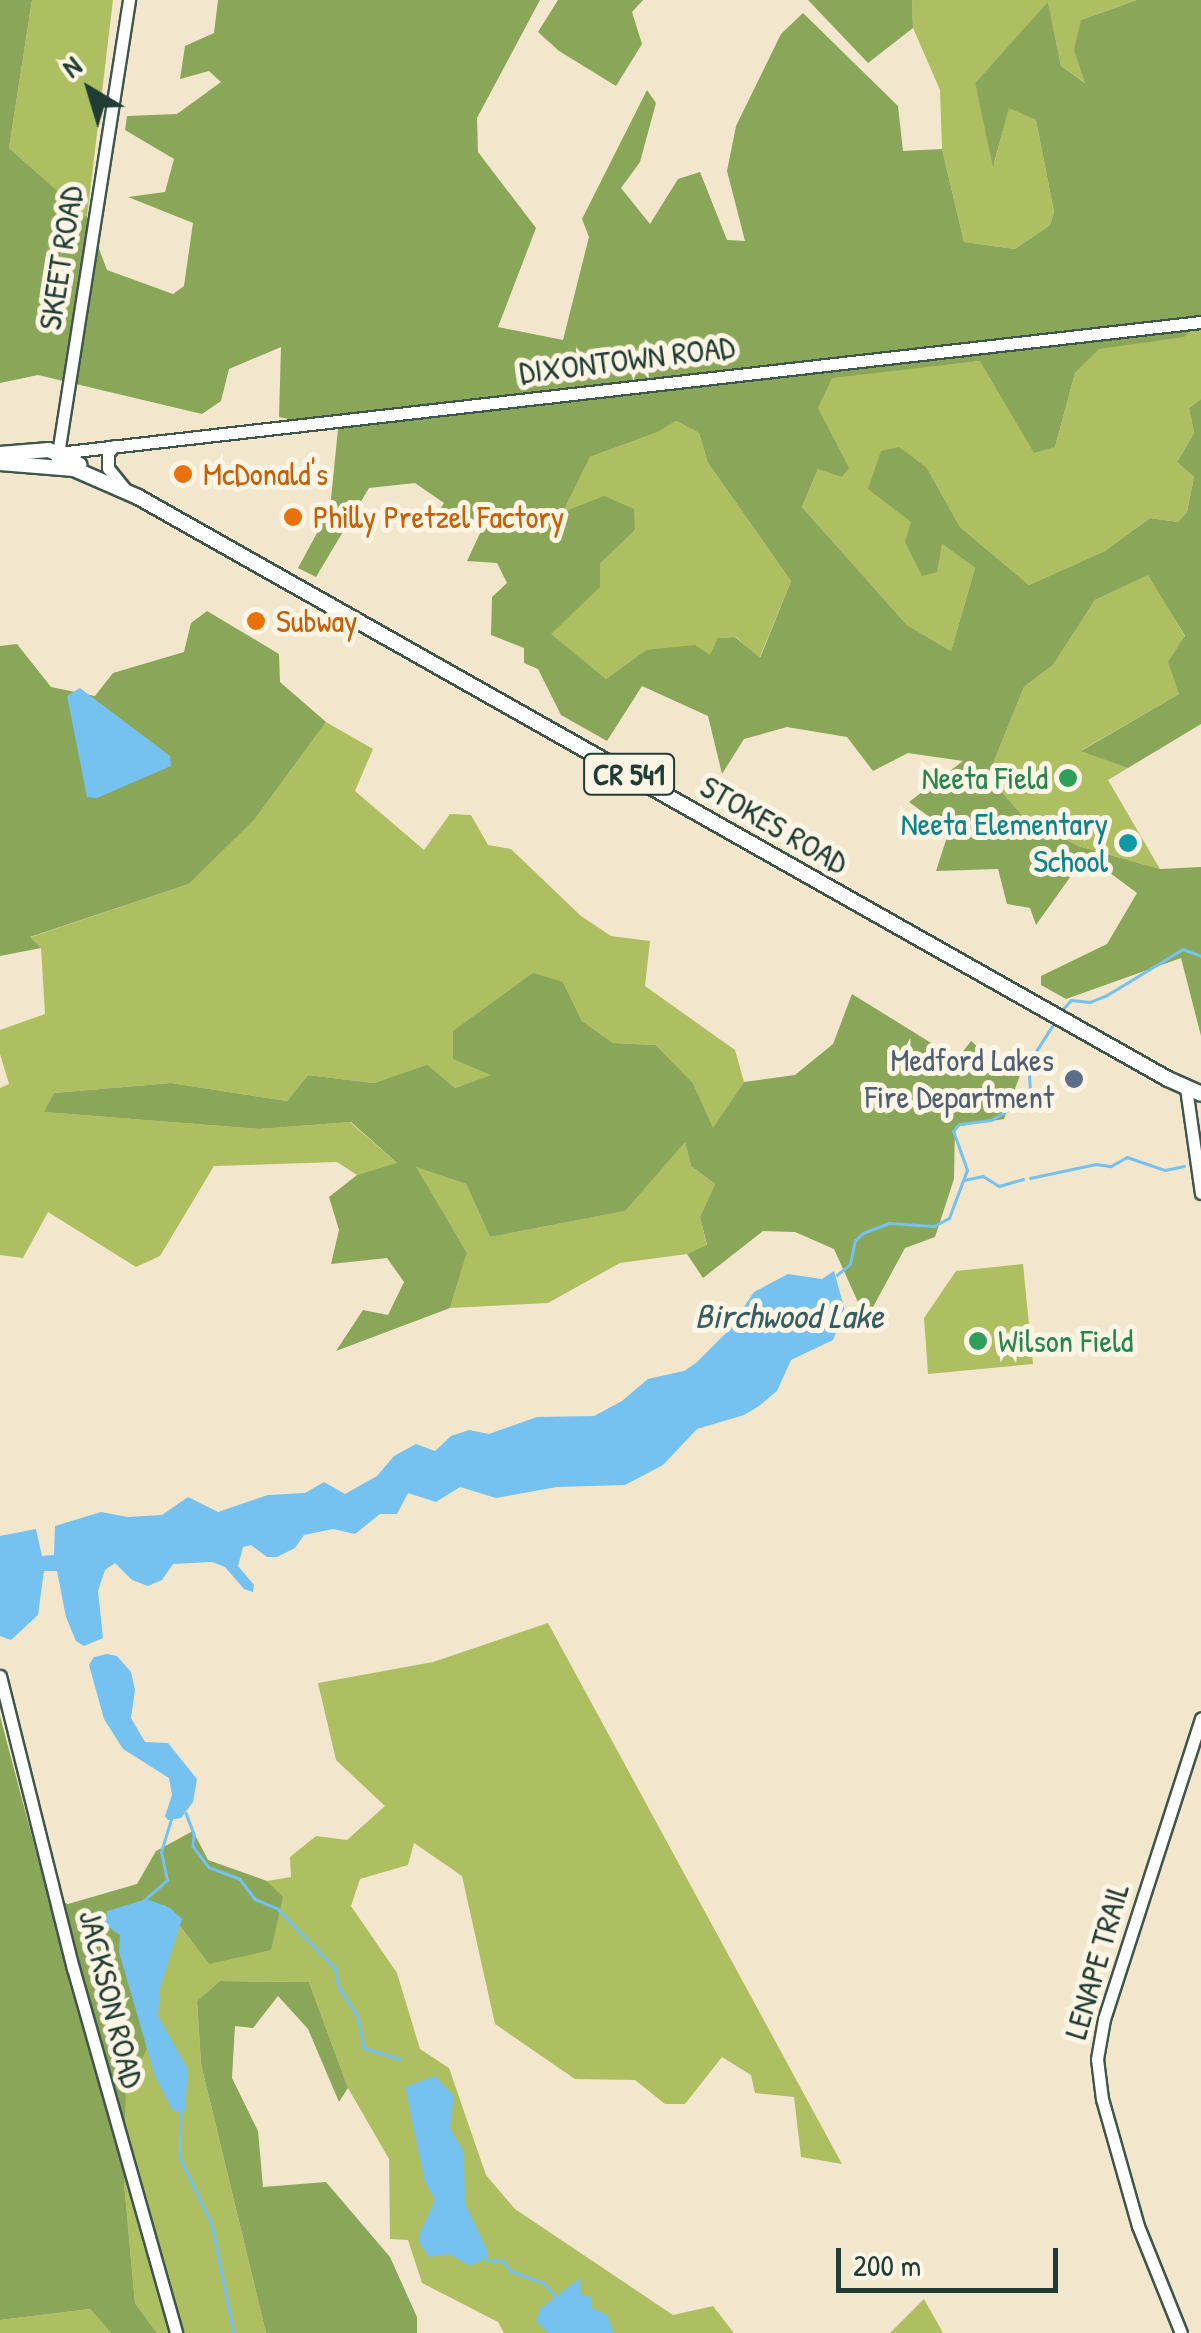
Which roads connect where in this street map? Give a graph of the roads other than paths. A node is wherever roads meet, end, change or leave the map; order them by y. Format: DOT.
graph roads {
  1 [pos="129,0"];
  2 [pos="1201,322"];
  3 [pos="114,446"];
  4 [pos="0,459"];
  5 [pos="57,459"];
  6 [pos="129,492"];
  7 [pos="1186,1088"];
  8 [pos="1201,1094"];
  9 [pos="1201,1193"];
  10 [pos="0,1676"];
  11 [pos="1201,1718"];
  12 [pos="176,2333"];
  13 [pos="1180,2333"];
  1 -- 5 [label="street, SKEET ROAD"];
  2 -- 3 [label="street, DIXONTOWN ROAD"];
  3 -- 5 [label="street, DIXONTOWN ROAD"];
  3 -- 6 [label="street"];
  4 -- 5 [label="main road"];
  5 -- 6 [label="main road, STOKES ROAD / CR 541"];
  6 -- 7 [label="main road, STOKES ROAD / CR 541"];
  7 -- 8 [label="main road, STOKES ROAD / CR 541"];
  7 -- 9 [label="street"];
  10 -- 12 [label="street, JACKSON ROAD"];
  11 -- 13 [label="street, LENAPE TRAIL"];
}
